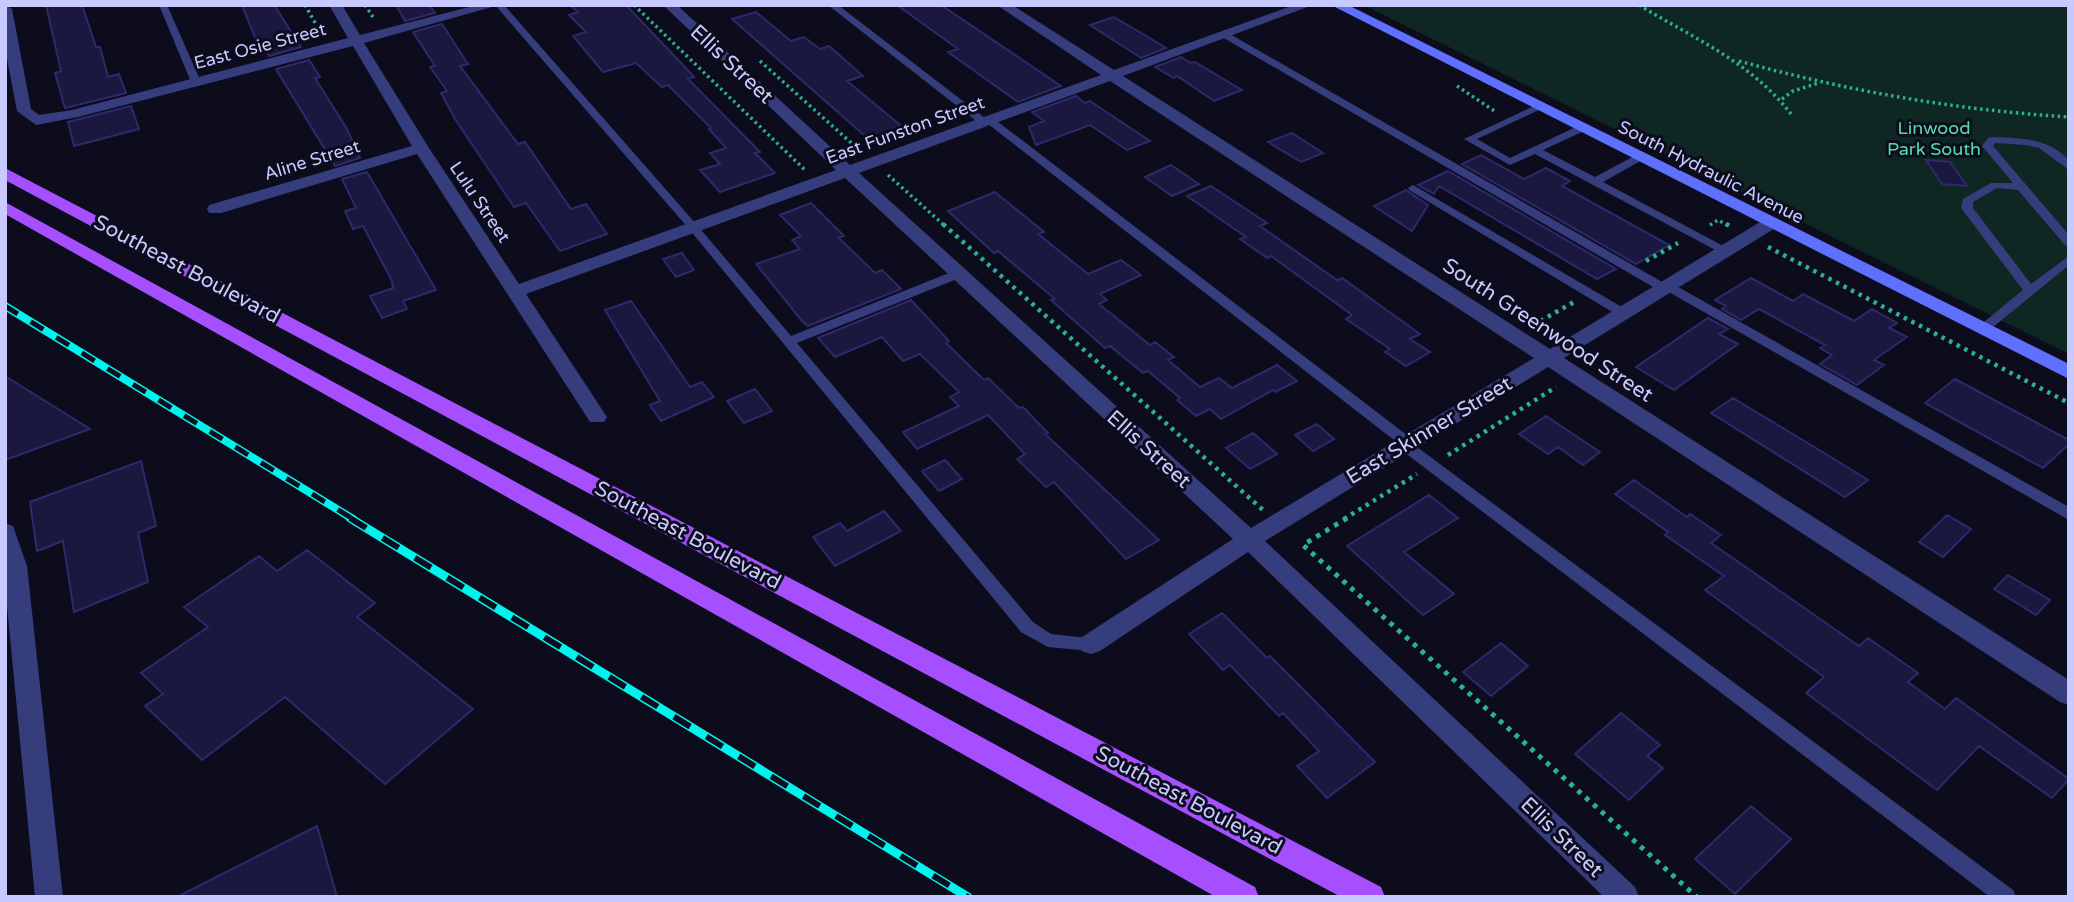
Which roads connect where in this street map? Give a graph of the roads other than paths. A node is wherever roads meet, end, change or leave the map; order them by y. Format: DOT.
graph roads {
  1 [pos="163,5"];
  2 [pos="335,5"];
  3 [pos="493,5"];
  4 [pos="499,5"];
  5 [pos="669,5"];
  6 [pos="832,5"];
  7 [pos="1003,5"];
  8 [pos="1307,5"];
  9 [pos="1337,5"];
  10 [pos="5,9"];
  11 [pos="1225,35"];
  12 [pos="357,40"];
  13 [pos="1112,76"];
  14 [pos="196,82"];
  15 [pos="1540,107"];
  16 [pos="986,121"];
  17 [pos="1582,128"];
  18 [pos="421,148"];
  19 [pos="1535,150"];
  20 [pos="1640,158"];
  21 [pos="2069,167"];
  22 [pos="848,171"];
  23 [pos="5,173"];
  24 [pos="1594,181"];
  25 [pos="2022,187"];
  26 [pos="1413,188"];
  27 [pos="5,207"];
  28 [pos="215,209"];
  29 [pos="1771,223"];
  30 [pos="693,227"];
  31 [pos="2069,243"];
  32 [pos="1724,251"];
  33 [pos="2069,259"];
  34 [pos="958,274"];
  35 [pos="1665,287"];
  36 [pos="516,291"];
  37 [pos="2030,291"];
  38 [pos="1623,313"];
  39 [pos="1983,329"];
  40 [pos="789,341"];
  41 [pos="1549,358"];
  42 [pos="2069,372"];
  43 [pos="597,416"];
  44 [pos="1406,444"];
  45 [pos="2069,514"];
  46 [pos="5,532"];
  47 [pos="1249,540"];
  48 [pos="1091,644"];
  49 [pos="2069,694"];
  50 [pos="49,897"];
  51 [pos="1245,897"];
  52 [pos="1371,897"];
  53 [pos="1625,897"];
  54 [pos="2006,897"];
  1 -- 14 [label="lane"];
  2 -- 12 [label="street, Lulu Street"];
  3 -- 12 [label="street, East Osie Street"];
  4 -- 30 [label="lane"];
  5 -- 22 [label="street, Ellis Street"];
  6 -- 16 [label="lane"];
  7 -- 13 [label="street, South Greenwood Street"];
  8 -- 11 [label="street, East Funston Street"];
  9 -- 15 [label="street, South Hydraulic Avenue"];
  10 -- 14 [label="street, East Osie Street"];
  11 -- 13 [label="street, East Funston Street"];
  11 -- 35 [label="lane"];
  12 -- 14 [label="street, East Osie Street"];
  12 -- 18 [label="street, Lulu Street"];
  13 -- 16 [label="street, East Funston Street"];
  13 -- 41 [label="street, South Greenwood Street"];
  15 -- 17 [label="street, South Hydraulic Avenue"];
  15 -- 19 [label="lane"];
  16 -- 22 [label="street, East Funston Street"];
  16 -- 44 [label="lane"];
  17 -- 19 [label="lane"];
  17 -- 20 [label="street, South Hydraulic Avenue"];
  18 -- 28 [label="street, Aline Street"];
  18 -- 36 [label="street, Lulu Street"];
  19 -- 24 [label="lane"];
  20 -- 24 [label="lane"];
  20 -- 29 [label="street, South Hydraulic Avenue"];
  21 -- 25 [label="lane"];
  22 -- 30 [label="street, East Funston Street"];
  22 -- 34 [label="street, Ellis Street"];
  23 -- 52 [label="main road, Southeast Boulevard"];
  24 -- 32 [label="lane"];
  25 -- 31 [label="lane"];
  25 -- 37 [label="lane"];
  26 -- 38 [label="lane"];
  27 -- 51 [label="main road, Southeast Boulevard"];
  29 -- 32 [label="street, East Skinner Street"];
  29 -- 39 [label="street, South Hydraulic Avenue"];
  30 -- 36 [label="street, East Funston Street"];
  30 -- 40 [label="lane"];
  32 -- 35 [label="street, East Skinner Street"];
  33 -- 37 [label="lane"];
  34 -- 40 [label="lane"];
  34 -- 47 [label="street, Ellis Street"];
  35 -- 38 [label="street, East Skinner Street"];
  35 -- 45 [label="lane"];
  36 -- 43 [label="street, Lulu Street"];
  37 -- 39 [label="lane"];
  38 -- 41 [label="street, East Skinner Street"];
  39 -- 42 [label="street, South Hydraulic Avenue"];
  40 -- 48 [label="lane"];
  41 -- 44 [label="street, East Skinner Street"];
  41 -- 49 [label="street, South Greenwood Street"];
  44 -- 47 [label="street, East Skinner Street"];
  44 -- 54 [label="lane"];
  46 -- 50 [label="street"];
  47 -- 48 [label="street, East Skinner Street"];
  47 -- 53 [label="street, Ellis Street"];
}
